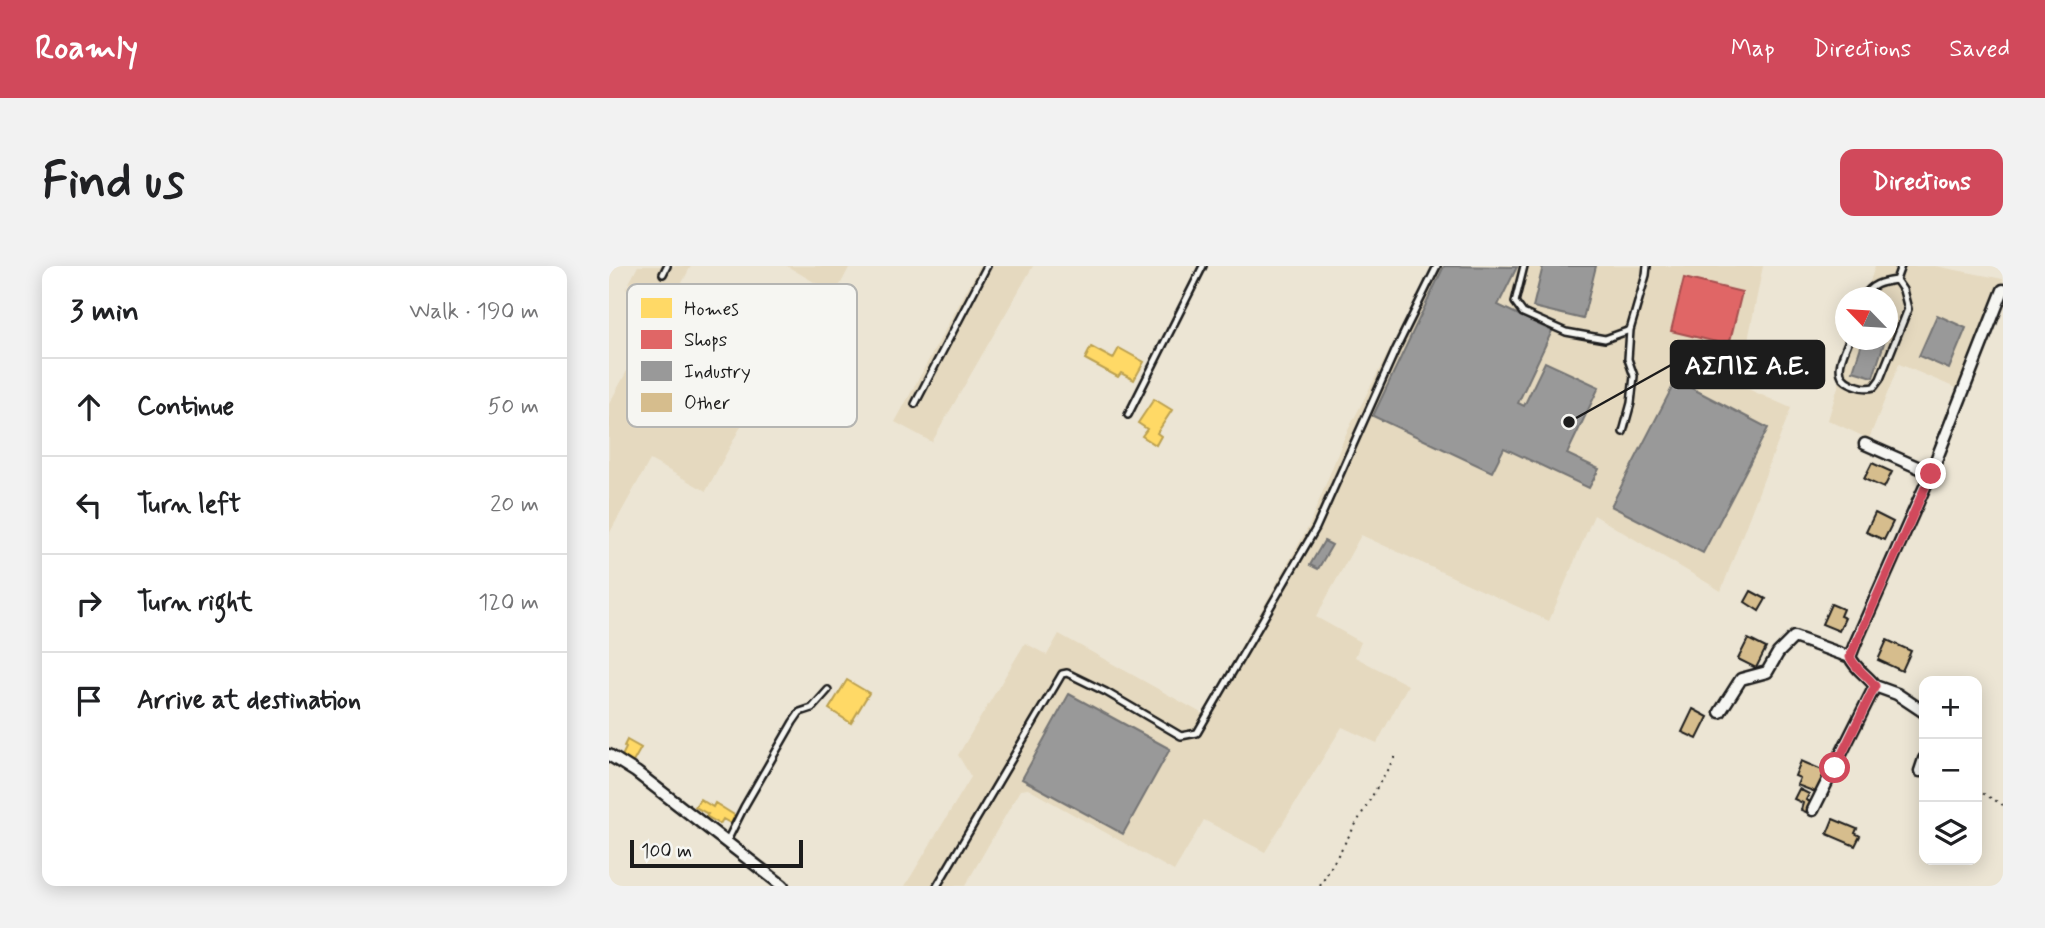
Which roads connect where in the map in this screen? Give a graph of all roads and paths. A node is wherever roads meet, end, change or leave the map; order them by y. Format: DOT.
graph roads {
  1 [pos="667,266"];
  2 [pos="987,266"];
  3 [pos="1203,266"];
  4 [pos="1437,266"];
  5 [pos="1524,266"];
  6 [pos="1647,266"];
  7 [pos="1901,266"];
  8 [pos="663,274"];
  9 [pos="1896,280"];
  10 [pos="1871,287"];
  11 [pos="2003,290"];
  12 [pos="1630,330"];
  13 [pos="1898,334"];
  14 [pos="1845,350"];
  15 [pos="1892,350"];
  16 [pos="915,404"];
  17 [pos="1128,415"];
  18 [pos="1623,432"];
  19 [pos="1865,444"];
  20 [pos="1931,474"];
  21 [pos="1850,657"];
  22 [pos="1875,686"];
  23 [pos="828,690"];
  24 [pos="1919,709"];
  25 [pos="1720,712"];
  26 [pos="1397,753"];
  27 [pos="609,755"];
  28 [pos="1982,793"];
  29 [pos="2003,805"];
  30 [pos="1813,810"];
  31 [pos="727,841"];
  32 [pos="783,886"];
  33 [pos="937,886"];
  34 [pos="1320,886"];
  1 -- 8 [label="lane"];
  2 -- 16 [label="lane"];
  3 -- 17 [label="lane"];
  4 -- 33 [label="lane"];
  5 -- 12 [label="lane"];
  6 -- 12 [label="lane"];
  7 -- 9 [label="lane"];
  9 -- 10 [label="lane"];
  9 -- 13 [label="lane"];
  11 -- 20 [label="street"];
  12 -- 18 [label="lane"];
  14 -- 15 [label="lane"];
  19 -- 20 [label="street"];
  20 -- 21 [label="street"];
  21 -- 22 [label="street"];
  21 -- 25 [label="street"];
  22 -- 24 [label="street"];
  22 -- 30 [label="street"];
  23 -- 31 [label="lane"];
  26 -- 34 [label="path"];
  27 -- 31 [label="street"];
  28 -- 29 [label="path"];
  31 -- 32 [label="street"];
}
